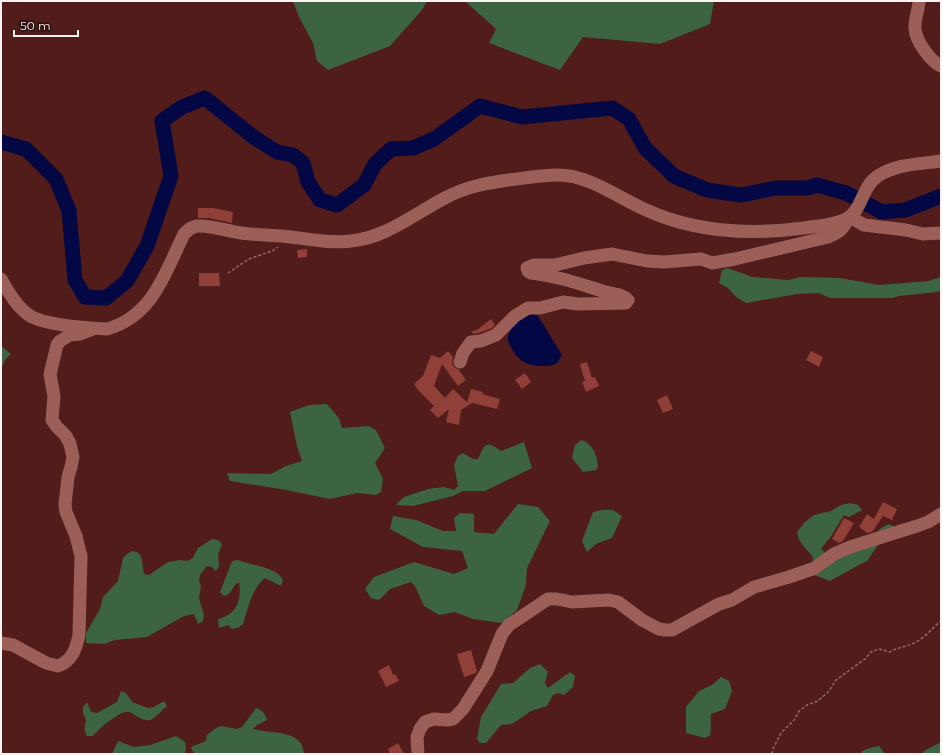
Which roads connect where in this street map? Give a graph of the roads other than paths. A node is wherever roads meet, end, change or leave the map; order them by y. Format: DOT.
graph roads {
  1 [pos="919,1"];
  2 [pos="941,66"];
  3 [pos="941,162"];
  4 [pos="852,214"];
  5 [pos="941,233"];
  6 [pos="1,279"];
  7 [pos="94,328"];
  8 [pos="460,362"];
  9 [pos="941,514"];
  10 [pos="1,643"];
  11 [pos="418,754"];
  1 -- 2 [label="street"];
  3 -- 4 [label="street"];
  4 -- 5 [label="street"];
  4 -- 7 [label="street"];
  4 -- 8 [label="street"];
  6 -- 7 [label="street"];
  7 -- 10 [label="street"];
  9 -- 11 [label="street"];
}
